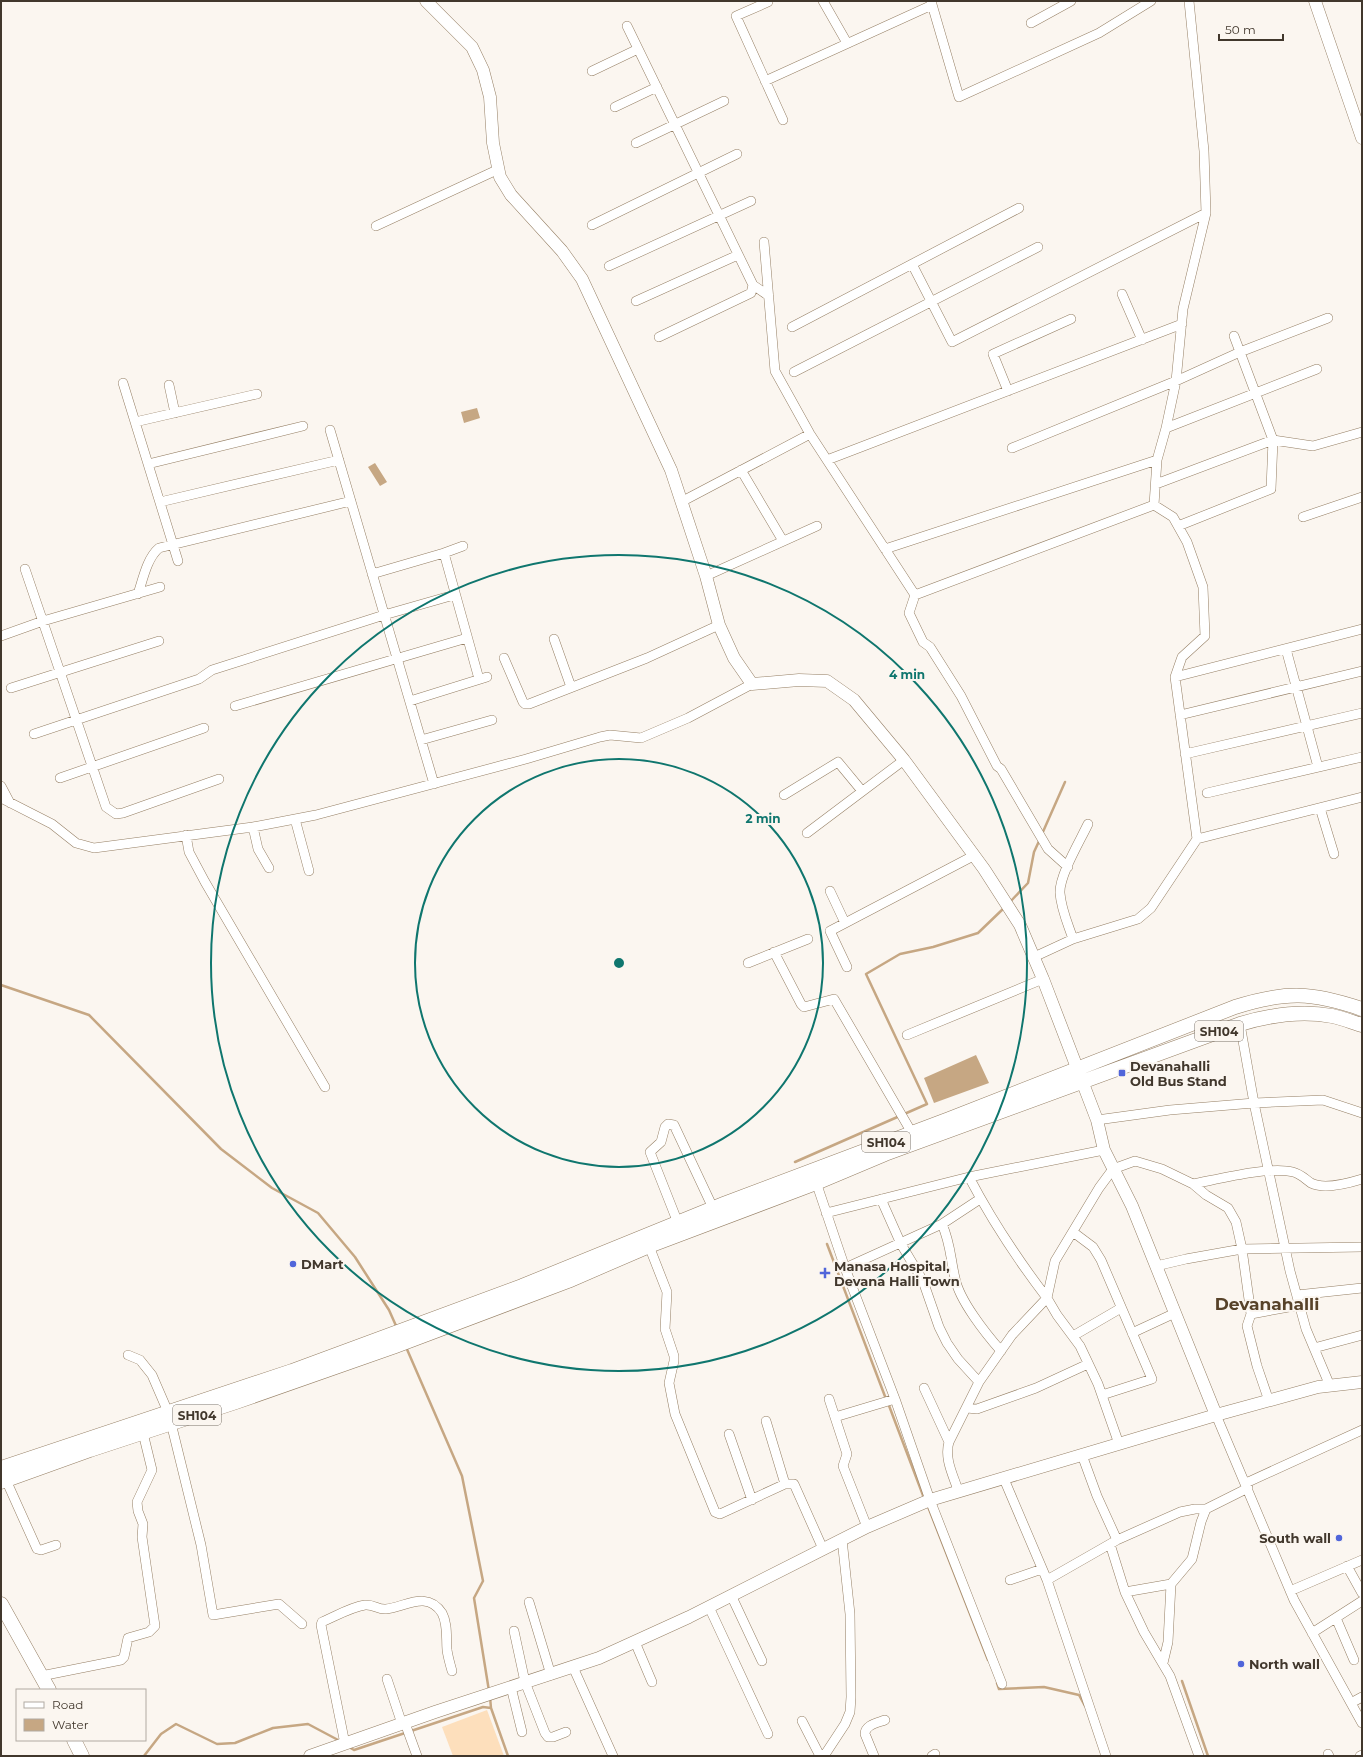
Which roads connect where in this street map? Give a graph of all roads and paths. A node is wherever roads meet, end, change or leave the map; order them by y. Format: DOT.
graph roads {
  1 [pos="426,1"];
  2 [pos="823,1"];
  3 [pos="1071,1"];
  4 [pos="1150,1"];
  5 [pos="1189,1"];
  6 [pos="1315,1"];
  7 [pos="768,2"];
  8 [pos="931,3"];
  9 [pos="1031,23"];
  10 [pos="627,26"];
  11 [pos="847,43"];
  12 [pos="638,49"];
  13 [pos="592,71"];
  14 [pos="765,80"];
  15 [pos="657,87"];
  16 [pos="724,101"];
  17 [pos="615,106"];
  18 [pos="783,120"];
  19 [pos="675,125"];
  20 [pos="1362,138"];
  21 [pos="636,143"];
  22 [pos="737,154"];
  23 [pos="499,169"];
  24 [pos="698,173"];
  25 [pos="751,200"];
  26 [pos="1019,208"];
  27 [pos="1206,213"];
  28 [pos="719,215"];
  29 [pos="592,225"];
  30 [pos="376,226"];
  31 [pos="764,242"];
  32 [pos="1038,247"];
  33 [pos="738,255"];
  34 [pos="912,264"];
  35 [pos="609,266"];
  36 [pos="753,285"];
  37 [pos="1122,294"];
  38 [pos="769,296"];
  39 [pos="636,301"];
  40 [pos="931,302"];
  41 [pos="1328,318"];
  42 [pos="1071,319"];
  43 [pos="1182,324"];
  44 [pos="792,327"];
  45 [pos="1234,336"];
  46 [pos="659,337"];
  47 [pos="1142,340"];
  48 [pos="1240,352"];
  49 [pos="1317,369"];
  50 [pos="794,372"];
  51 [pos="1176,381"];
  52 [pos="123,383"];
  53 [pos="169,385"];
  54 [pos="1008,391"];
  55 [pos="1255,393"];
  56 [pos="257,394"];
  57 [pos="175,413"];
  58 [pos="135,422"];
  59 [pos="303,426"];
  60 [pos="1166,428"];
  61 [pos="330,430"];
  62 [pos="1362,432"];
  63 [pos="810,434"];
  64 [pos="1273,440"];
  65 [pos="1012,448"];
  66 [pos="339,460"];
  67 [pos="827,460"];
  68 [pos="1157,460"];
  69 [pos="148,464"];
  70 [pos="741,470"];
  71 [pos="1156,484"];
  72 [pos="1362,497"];
  73 [pos="351,501"];
  74 [pos="160,502"];
  75 [pos="681,502"];
  76 [pos="1154,505"];
  77 [pos="1303,517"];
  78 [pos="818,526"];
  79 [pos="1178,526"];
  80 [pos="783,541"];
  81 [pos="173,545"];
  82 [pos="463,546"];
  83 [pos="885,549"];
  84 [pos="444,553"];
  85 [pos="178,561"];
  86 [pos="24,569"];
  87 [pos="372,574"];
  88 [pos="706,576"];
  89 [pos="160,587"];
  90 [pos="138,594"];
  91 [pos="454,594"];
  92 [pos="915,595"];
  93 [pos="384,615"];
  94 [pos="43,621"];
  95 [pos="719,625"];
  96 [pos="1362,629"];
  97 [pos="1,636"];
  98 [pos="467,638"];
  99 [pos="554,639"];
  100 [pos="159,641"];
  101 [pos="1286,649"];
  102 [pos="397,658"];
  103 [pos="504,658"];
  104 [pos="1362,671"];
  105 [pos="60,672"];
  106 [pos="1175,677"];
  107 [pos="752,684"];
  108 [pos="571,687"];
  109 [pos="1296,687"];
  110 [pos="11,688"];
  111 [pos="410,701"];
  112 [pos="235,706"];
  113 [pos="1362,713"];
  114 [pos="1180,715"];
  115 [pos="76,720"];
  116 [pos="492,720"];
  117 [pos="1307,726"];
  118 [pos="204,728"];
  119 [pos="34,734"];
  120 [pos="421,740"];
  121 [pos="1185,754"];
  122 [pos="1362,758"];
  123 [pos="904,760"];
  124 [pos="92,768"];
  125 [pos="1318,768"];
  126 [pos="60,778"];
  127 [pos="219,779"];
  128 [pos="434,784"];
  129 [pos="1,786"];
  130 [pos="862,791"];
  131 [pos="1207,793"];
  132 [pos="784,795"];
  133 [pos="1362,797"];
  134 [pos="1,798"];
  135 [pos="10,803"];
  136 [pos="1320,808"];
  137 [pos="295,819"];
  138 [pos="1088,824"];
  139 [pos="253,827"];
  140 [pos="807,833"];
  141 [pos="186,835"];
  142 [pos="1197,838"];
  143 [pos="1334,854"];
  144 [pos="975,855"];
  145 [pos="1068,867"];
  146 [pos="269,868"];
  147 [pos="309,871"];
  148 [pos="830,891"];
  149 [pos="845,923"];
  150 [pos="808,939"];
  151 [pos="1073,939"];
  152 [pos="774,952"];
  153 [pos="1034,957"];
  154 [pos="748,963"];
  155 [pos="847,966"];
  156 [pos="1043,979"];
  157 [pos="1362,1009"];
  158 [pos="1240,1024"];
  159 [pos="1362,1026"];
  160 [pos="907,1035"];
  161 [pos="1079,1075"];
  162 [pos="325,1087"];
  163 [pos="1254,1103"];
  164 [pos="1362,1114"];
  165 [pos="1097,1120"];
  166 [pos="912,1132"];
  167 [pos="1104,1150"];
  168 [pos="1113,1169"];
  169 [pos="1269,1171"];
  170 [pos="814,1176"];
  171 [pos="969,1177"];
  172 [pos="1362,1179"];
  173 [pos="1193,1184"];
  174 [pos="880,1199"];
  175 [pos="980,1199"];
  176 [pos="713,1208"];
  177 [pos="826,1213"];
  178 [pos="678,1223"];
  179 [pos="942,1224"];
  180 [pos="1073,1232"];
  181 [pos="901,1244"];
  182 [pos="649,1246"];
  183 [pos="1362,1247"];
  184 [pos="1286,1248"];
  185 [pos="1242,1249"];
  186 [pos="1156,1266"];
  187 [pos="845,1268"];
  188 [pos="1362,1288"];
  189 [pos="1297,1295"];
  190 [pos="1047,1298"];
  191 [pos="1300,1306"];
  192 [pos="1121,1308"];
  193 [pos="1175,1313"];
  194 [pos="1251,1314"];
  195 [pos="417,1331"];
  196 [pos="1132,1333"];
  197 [pos="1362,1335"];
  198 [pos="1073,1336"];
  199 [pos="1314,1348"];
  200 [pos="1001,1351"];
  201 [pos="128,1355"];
  202 [pos="1088,1364"];
  203 [pos="979,1382"];
  204 [pos="1362,1382"];
  205 [pos="1330,1386"];
  206 [pos="924,1388"];
  207 [pos="1102,1395"];
  208 [pos="829,1399"];
  209 [pos="895,1399"];
  210 [pos="1269,1401"];
  211 [pos="967,1408"];
  212 [pos="1216,1415"];
  213 [pos="835,1417"];
  214 [pos="170,1418"];
  215 [pos="766,1421"];
  216 [pos="1362,1430"];
  217 [pos="143,1432"];
  218 [pos="729,1434"];
  219 [pos="949,1442"];
  220 [pos="1119,1444"];
  221 [pos="1082,1455"];
  222 [pos="3,1477"];
  223 [pos="1004,1478"];
  224 [pos="785,1484"];
  225 [pos="1247,1486"];
  226 [pos="958,1490"];
  227 [pos="752,1500"];
  228 [pos="927,1501"];
  229 [pos="1206,1510"];
  230 [pos="867,1527"];
  231 [pos="842,1540"];
  232 [pos="1113,1542"];
  233 [pos="56,1545"];
  234 [pos="823,1549"];
  235 [pos="1362,1560"];
  236 [pos="1347,1566"];
  237 [pos="1042,1569"];
  238 [pos="1010,1580"];
  239 [pos="1047,1580"];
  240 [pos="1171,1584"];
  241 [pos="1290,1591"];
  242 [pos="1125,1592"];
  243 [pos="1362,1593"];
  244 [pos="731,1595"];
  245 [pos="1362,1601"];
  246 [pos="529,1602"];
  247 [pos="1,1604"];
  248 [pos="709,1607"];
  249 [pos="1336,1618"];
  250 [pos="302,1624"];
  251 [pos="514,1631"];
  252 [pos="1312,1633"];
  253 [pos="635,1642"];
  254 [pos="1354,1660"];
  255 [pos="762,1661"];
  256 [pos="1163,1663"];
  257 [pos="573,1667"];
  258 [pos="452,1671"];
  259 [pos="550,1675"];
  260 [pos="41,1676"];
  261 [pos="388,1679"];
  262 [pos="525,1682"];
  263 [pos="652,1682"];
  264 [pos="1002,1684"];
  265 [pos="511,1687"];
  266 [pos="48,1689"];
  267 [pos="1362,1697"];
  268 [pos="1351,1703"];
  269 [pos="884,1720"];
  270 [pos="802,1721"];
  271 [pos="1362,1723"];
  272 [pos="403,1724"];
  273 [pos="522,1732"];
  274 [pos="566,1732"];
  275 [pos="768,1734"];
  276 [pos="74,1741"];
  277 [pos="339,1748"];
  278 [pos="82,1756"];
  279 [pos="312,1756"];
  280 [pos="417,1756"];
  281 [pos="613,1756"];
  282 [pos="820,1756"];
  283 [pos="824,1756"];
  284 [pos="874,1756"];
  285 [pos="1106,1756"];
  286 [pos="1198,1756"];
  1 -- 23 [label="street"];
  2 -- 11 [label="street"];
  3 -- 9 [label="street"];
  4 -- 8 [label="street"];
  5 -- 27 [label="street"];
  6 -- 20 [label="street"];
  7 -- 14 [label="street"];
  8 -- 11 [label="street"];
  10 -- 12 [label="street"];
  11 -- 14 [label="street"];
  12 -- 13 [label="street"];
  12 -- 15 [label="street"];
  14 -- 18 [label="street"];
  15 -- 17 [label="street"];
  15 -- 19 [label="street"];
  16 -- 19 [label="street"];
  19 -- 21 [label="street"];
  19 -- 24 [label="street"];
  22 -- 24 [label="street"];
  23 -- 30 [label="street"];
  23 -- 75 [label="street"];
  24 -- 28 [label="street"];
  24 -- 29 [label="street"];
  25 -- 28 [label="street"];
  26 -- 34 [label="street"];
  27 -- 40 [label="street"];
  27 -- 43 [label="street"];
  28 -- 33 [label="street"];
  28 -- 35 [label="street"];
  31 -- 38 [label="street"];
  32 -- 40 [label="street"];
  33 -- 36 [label="street"];
  33 -- 39 [label="street"];
  34 -- 40 [label="street"];
  34 -- 44 [label="street"];
  36 -- 38 [label="street"];
  36 -- 46 [label="street"];
  37 -- 47 [label="street"];
  38 -- 63 [label="street"];
  40 -- 50 [label="street"];
  41 -- 48 [label="street"];
  42 -- 54 [label="street"];
  43 -- 47 [label="street"];
  43 -- 51 [label="street"];
  45 -- 48 [label="street"];
  47 -- 54 [label="street"];
  48 -- 51 [label="street"];
  48 -- 55 [label="street"];
  49 -- 55 [label="street"];
  51 -- 60 [label="street"];
  51 -- 65 [label="street"];
  52 -- 58 [label="street"];
  53 -- 57 [label="street"];
  54 -- 67 [label="street"];
  55 -- 60 [label="street"];
  55 -- 64 [label="street"];
  56 -- 57 [label="street"];
  57 -- 58 [label="street"];
  58 -- 69 [label="street"];
  59 -- 69 [label="street"];
  60 -- 68 [label="street"];
  61 -- 66 [label="street"];
  62 -- 64 [label="street"];
  63 -- 67 [label="street"];
  63 -- 70 [label="street"];
  64 -- 71 [label="street"];
  64 -- 79 [label="street"];
  66 -- 73 [label="street"];
  66 -- 74 [label="street"];
  67 -- 83 [label="street"];
  68 -- 71 [label="street"];
  68 -- 83 [label="street"];
  69 -- 74 [label="street"];
  70 -- 75 [label="street"];
  70 -- 80 [label="street"];
  71 -- 76 [label="street"];
  72 -- 77 [label="street"];
  73 -- 81 [label="street"];
  73 -- 87 [label="street"];
  74 -- 81 [label="street"];
  75 -- 88 [label="street"];
  76 -- 79 [label="street"];
  76 -- 92 [label="street"];
  78 -- 80 [label="street"];
  79 -- 106 [label="street"];
  80 -- 88 [label="street"];
  81 -- 85 [label="street"];
  81 -- 90 [label="street"];
  82 -- 84 [label="street"];
  83 -- 92 [label="street"];
  84 -- 87 [label="street"];
  84 -- 91 [label="street"];
  86 -- 94 [label="street"];
  87 -- 93 [label="street"];
  88 -- 95 [label="street"];
  89 -- 90 [label="street"];
  90 -- 94 [label="street"];
  91 -- 93 [label="street"];
  91 -- 98 [label="street"];
  92 -- 145 [label="street"];
  93 -- 102 [label="street"];
  93 -- 115 [label="street"];
  94 -- 97 [label="street"];
  94 -- 105 [label="street"];
  95 -- 107 [label="street"];
  95 -- 108 [label="street"];
  96 -- 101 [label="street"];
  98 -- 102 [label="street"];
  98 -- 111 [label="street"];
  99 -- 108 [label="street"];
  100 -- 105 [label="street"];
  101 -- 106 [label="street"];
  101 -- 109 [label="street"];
  102 -- 111 [label="street"];
  102 -- 112 [label="street"];
  103 -- 108 [label="street"];
  104 -- 109 [label="street"];
  105 -- 110 [label="street"];
  105 -- 115 [label="street"];
  106 -- 114 [label="street"];
  107 -- 123 [label="street"];
  107 -- 128 [label="street"];
  109 -- 114 [label="street"];
  109 -- 117 [label="street"];
  111 -- 120 [label="street"];
  113 -- 117 [label="street"];
  114 -- 121 [label="street"];
  115 -- 119 [label="street"];
  115 -- 124 [label="street"];
  116 -- 120 [label="street"];
  117 -- 121 [label="street"];
  117 -- 125 [label="street"];
  118 -- 124 [label="street"];
  120 -- 128 [label="street"];
  121 -- 142 [label="street"];
  122 -- 125 [label="street"];
  123 -- 130 [label="street"];
  123 -- 144 [label="street"];
  124 -- 126 [label="street"];
  124 -- 127 [label="street"];
  125 -- 131 [label="street"];
  128 -- 137 [label="street"];
  129 -- 135 [label="street"];
  130 -- 132 [label="street"];
  130 -- 140 [label="street"];
  133 -- 136 [label="street"];
  134 -- 135 [label="street"];
  135 -- 141 [label="street"];
  136 -- 142 [label="street"];
  136 -- 143 [label="street"];
  137 -- 139 [label="street"];
  137 -- 147 [label="street"];
  138 -- 145 [label="street"];
  139 -- 141 [label="street"];
  139 -- 146 [label="street"];
  141 -- 162 [label="street"];
  142 -- 151 [label="street"];
  144 -- 149 [label="street"];
  144 -- 153 [label="street"];
  145 -- 151 [label="street"];
  148 -- 149 [label="street"];
  149 -- 155 [label="street"];
  150 -- 152 [label="street"];
  151 -- 153 [label="street"];
  152 -- 154 [label="street"];
  152 -- 166 [label="street"];
  153 -- 156 [label="street"];
  156 -- 160 [label="street"];
  156 -- 161 [label="street"];
  157 -- 161 [label="main road, SH104"];
  158 -- 159 [label="main road, SH104"];
  158 -- 161 [label="main road, SH104"];
  158 -- 163 [label="street"];
  161 -- 165 [label="street"];
  161 -- 166 [label="main road, SH104"];
  161 -- 170 [label="main road, SH104"];
  163 -- 164 [label="street"];
  163 -- 165 [label="street"];
  163 -- 169 [label="street"];
  165 -- 167 [label="street"];
  166 -- 170 [label="main road, SH104"];
  167 -- 168 [label="street"];
  167 -- 171 [label="street"];
  168 -- 173 [label="street"];
  168 -- 180 [label="street"];
  168 -- 186 [label="street"];
  169 -- 172 [label="street"];
  169 -- 173 [label="street"];
  169 -- 184 [label="street"];
  170 -- 176 [label="main road, SH104"];
  170 -- 177 [label="street"];
  170 -- 182 [label="main road, SH104"];
  171 -- 174 [label="street"];
  171 -- 175 [label="street"];
  173 -- 185 [label="street"];
  174 -- 177 [label="street"];
  174 -- 181 [label="street"];
  175 -- 179 [label="street"];
  175 -- 190 [label="street"];
  176 -- 178 [label="main road, SH104"];
  176 -- 178 [label="street"];
  177 -- 187 [label="street"];
  178 -- 195 [label="main road, SH104"];
  179 -- 181 [label="street"];
  179 -- 200 [label="street"];
  180 -- 190 [label="street"];
  180 -- 192 [label="street"];
  181 -- 187 [label="street"];
  181 -- 203 [label="street"];
  182 -- 195 [label="main road, SH104"];
  182 -- 227 [label="street"];
  183 -- 184 [label="street"];
  184 -- 185 [label="street"];
  184 -- 189 [label="street"];
  185 -- 186 [label="street"];
  185 -- 194 [label="street"];
  186 -- 193 [label="street"];
  187 -- 209 [label="street"];
  188 -- 189 [label="street"];
  189 -- 191 [label="street"];
  190 -- 198 [label="street"];
  190 -- 200 [label="street"];
  191 -- 194 [label="street"];
  191 -- 199 [label="street"];
  192 -- 196 [label="street"];
  192 -- 198 [label="street"];
  193 -- 196 [label="street"];
  193 -- 212 [label="street"];
  194 -- 210 [label="street"];
  195 -- 214 [label="main road, SH104"];
  196 -- 207 [label="street"];
  197 -- 199 [label="street"];
  198 -- 202 [label="street"];
  199 -- 205 [label="street"];
  200 -- 203 [label="street"];
  201 -- 214 [label="street"];
  202 -- 207 [label="street"];
  202 -- 211 [label="street"];
  203 -- 211 [label="street"];
  204 -- 205 [label="street"];
  205 -- 210 [label="street"];
  206 -- 219 [label="street"];
  207 -- 220 [label="street"];
  208 -- 213 [label="street"];
  209 -- 213 [label="street"];
  209 -- 228 [label="street"];
  210 -- 212 [label="street"];
  211 -- 219 [label="street"];
  212 -- 220 [label="street"];
  212 -- 225 [label="street"];
  213 -- 230 [label="street"];
  214 -- 217 [label="main road, SH104"];
  214 -- 222 [label="main road, SH104"];
  214 -- 250 [label="street"];
  215 -- 224 [label="street"];
  216 -- 225 [label="street"];
  217 -- 222 [label="main road, SH104"];
  217 -- 260 [label="street"];
  218 -- 227 [label="street"];
  219 -- 226 [label="street"];
  220 -- 221 [label="street"];
  221 -- 223 [label="street"];
  221 -- 232 [label="street"];
  222 -- 233 [label="street"];
  223 -- 226 [label="street"];
  223 -- 237 [label="street"];
  224 -- 227 [label="street"];
  224 -- 234 [label="street"];
  225 -- 229 [label="street"];
  225 -- 241 [label="street"];
  226 -- 228 [label="street"];
  228 -- 230 [label="street"];
  228 -- 264 [label="street"];
  229 -- 232 [label="street"];
  229 -- 240 [label="street"];
  230 -- 231 [label="street"];
  231 -- 234 [label="street"];
  231 -- 283 [label="street"];
  232 -- 239 [label="street"];
  232 -- 242 [label="street"];
  234 -- 244 [label="street"];
  235 -- 236 [label="street"];
  236 -- 241 [label="street"];
  236 -- 243 [label="street"];
  237 -- 238 [label="street"];
  237 -- 239 [label="street"];
  239 -- 285 [label="street"];
  240 -- 242 [label="street"];
  240 -- 256 [label="street"];
  241 -- 252 [label="street"];
  242 -- 256 [label="street"];
  244 -- 248 [label="street"];
  244 -- 255 [label="street"];
  245 -- 249 [label="street"];
  246 -- 259 [label="street"];
  247 -- 260 [label="main road"];
  248 -- 253 [label="street"];
  248 -- 275 [label="street"];
  249 -- 252 [label="street"];
  249 -- 254 [label="street"];
  251 -- 262 [label="street"];
  252 -- 268 [label="street"];
  253 -- 257 [label="street"];
  253 -- 263 [label="street"];
  256 -- 286 [label="street"];
  257 -- 259 [label="street"];
  257 -- 281 [label="street"];
  258 -- 277 [label="street"];
  259 -- 262 [label="street"];
  260 -- 266 [label="main road"];
  261 -- 272 [label="street"];
  262 -- 265 [label="street"];
  262 -- 274 [label="street"];
  265 -- 272 [label="street"];
  265 -- 273 [label="street"];
  267 -- 268 [label="street"];
  268 -- 271 [label="street"];
  269 -- 284 [label="street"];
  270 -- 282 [label="street"];
  272 -- 277 [label="street"];
  272 -- 280 [label="street"];
  276 -- 278 [label="main road"];
  277 -- 279 [label="street"];
}
